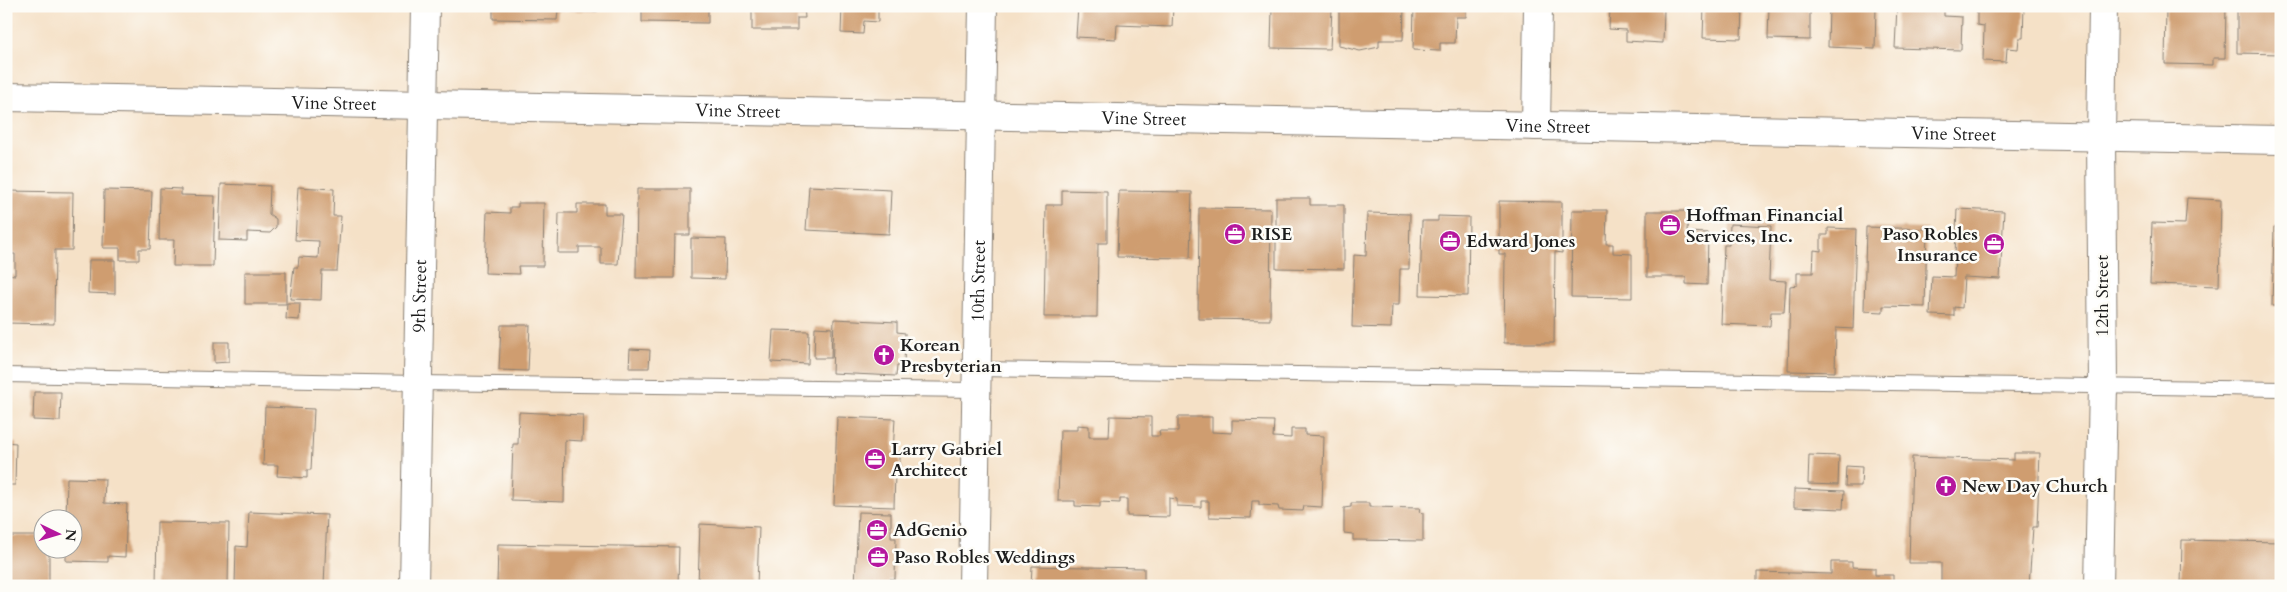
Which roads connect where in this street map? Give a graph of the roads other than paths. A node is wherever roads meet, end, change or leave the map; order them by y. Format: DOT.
graph roads {
  1 [pos="425,6"];
  2 [pos="983,6"];
  3 [pos="1538,6"];
  4 [pos="2103,6"];
  5 [pos="6,97"];
  6 [pos="423,105"];
  7 [pos="981,117"];
  8 [pos="1536,126"];
  9 [pos="2101,137"];
  10 [pos="2281,140"];
  11 [pos="6,375"];
  12 [pos="976,380"];
  13 [pos="418,383"];
  14 [pos="2103,385"];
  15 [pos="2281,389"];
  16 [pos="414,586"];
  17 [pos="973,586"];
  18 [pos="2099,586"];
  1 -- 6 [label="street, 9th Street"];
  2 -- 7 [label="street, 10th Street"];
  3 -- 8 [label="street"];
  4 -- 9 [label="street, 12th Street"];
  5 -- 6 [label="street, Vine Street"];
  6 -- 7 [label="street, Vine Street"];
  6 -- 13 [label="street, 9th Street"];
  7 -- 8 [label="street, Vine Street"];
  7 -- 12 [label="street, 10th Street"];
  8 -- 9 [label="street, Vine Street"];
  9 -- 10 [label="street, Vine Street"];
  9 -- 14 [label="street, 12th Street"];
  11 -- 13 [label="lane"];
  12 -- 13 [label="lane"];
  12 -- 14 [label="lane"];
  12 -- 17 [label="street, 10th Street"];
  13 -- 16 [label="street, 9th Street"];
  14 -- 15 [label="lane"];
  14 -- 18 [label="street, 12th Street"];
}
